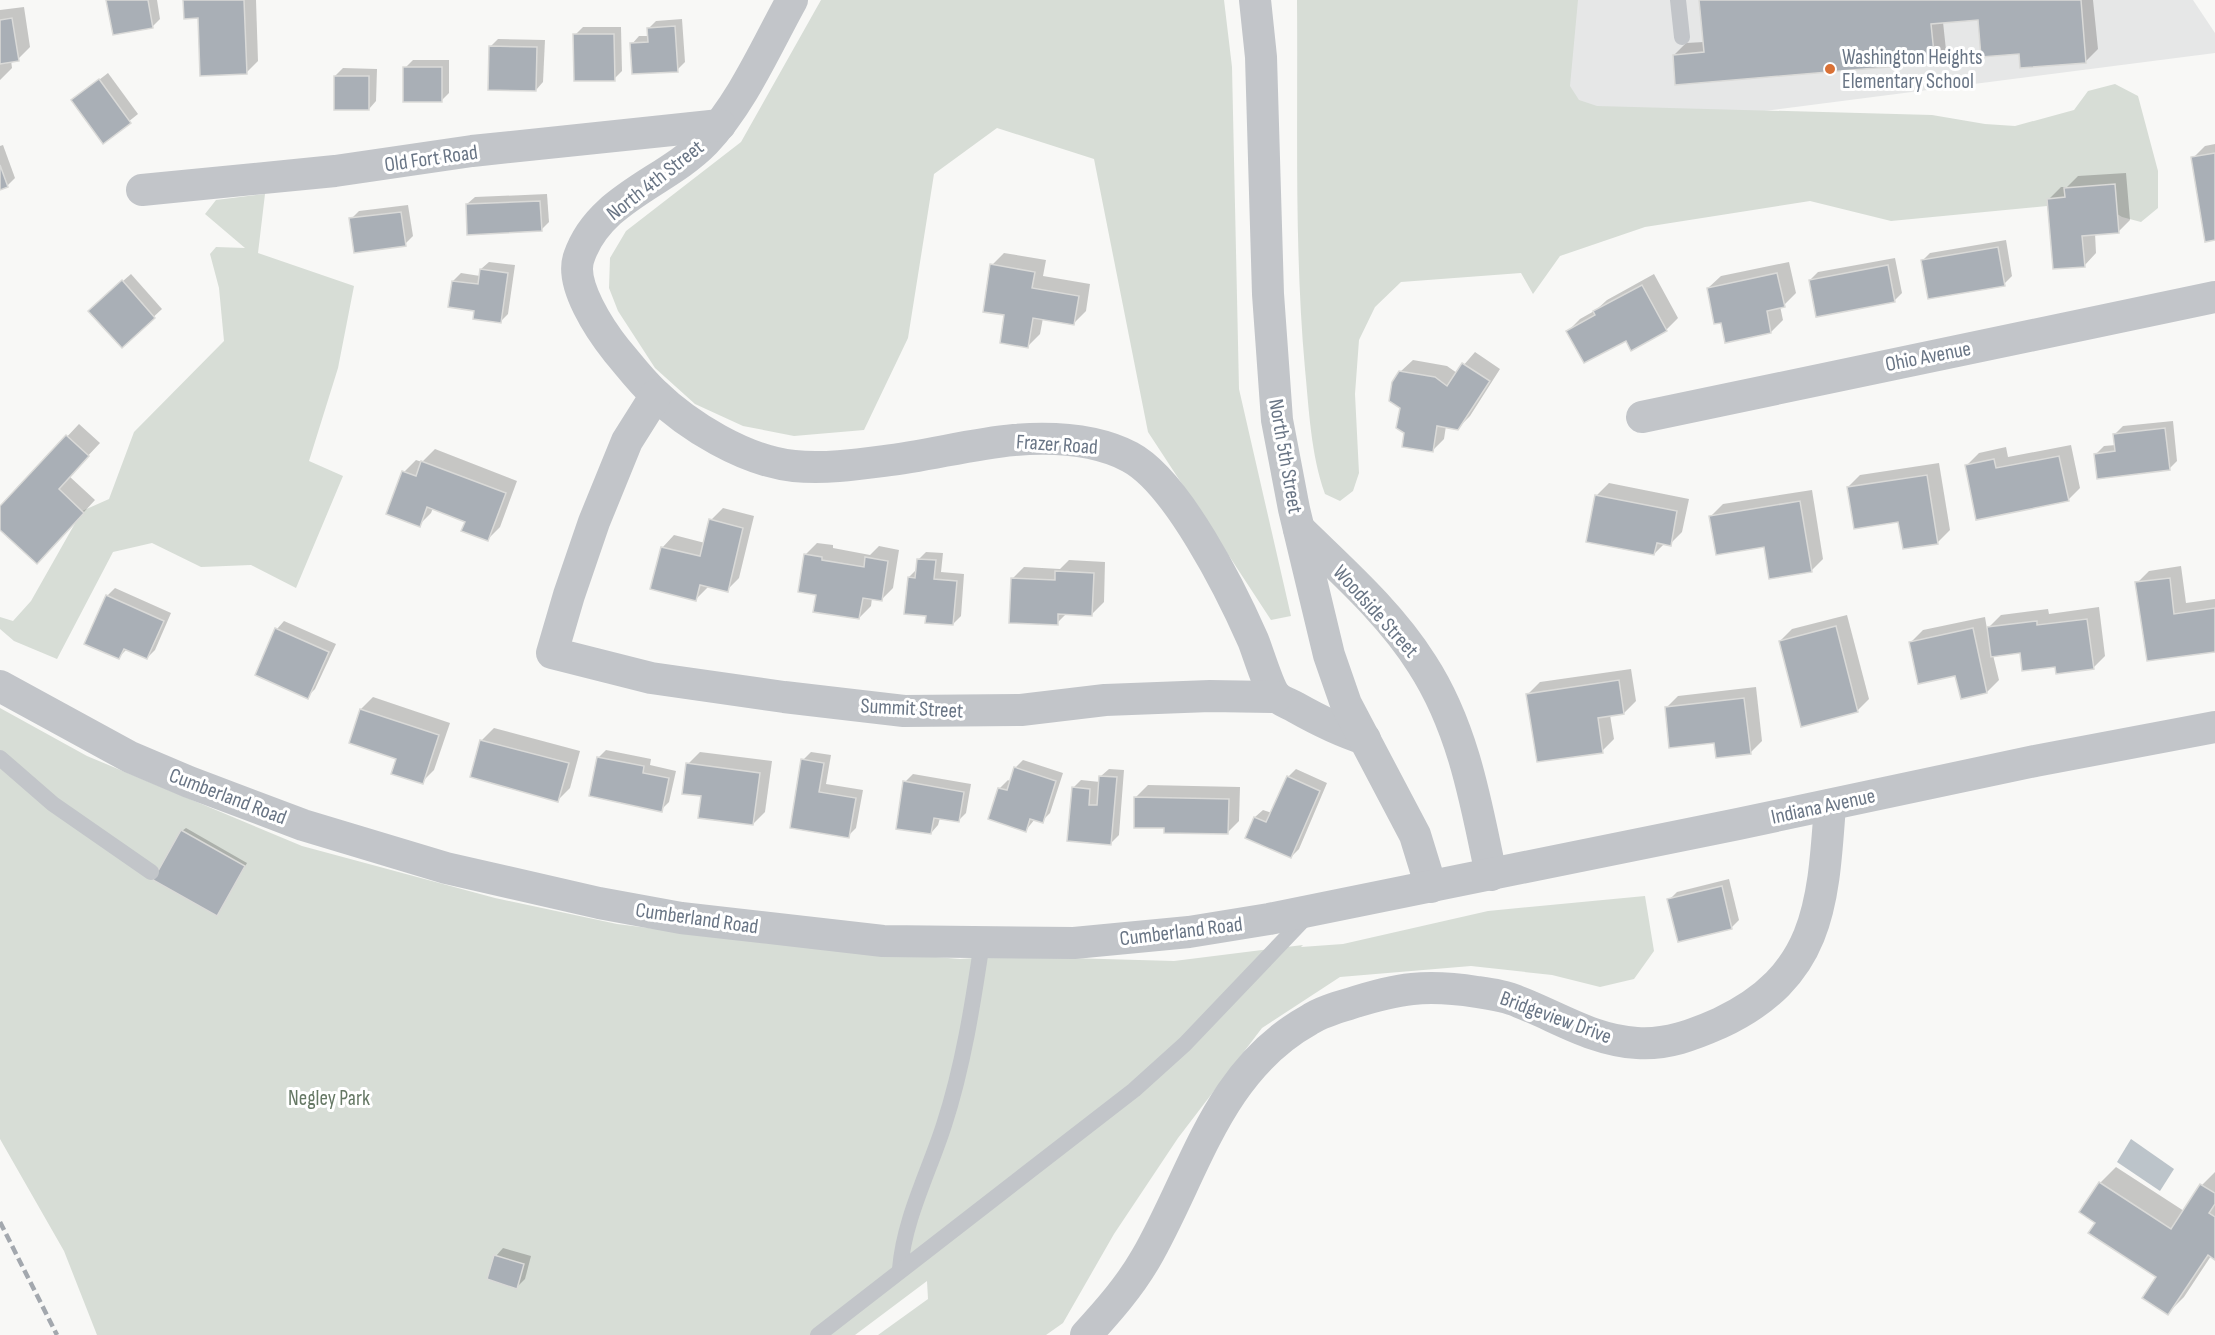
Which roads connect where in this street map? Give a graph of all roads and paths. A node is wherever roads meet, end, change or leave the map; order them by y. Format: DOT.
graph roads {
  1 [pos="792,0"];
  2 [pos="1255,0"];
  3 [pos="1678,0"];
  4 [pos="1682,37"];
  5 [pos="720,125"];
  6 [pos="142,190"];
  7 [pos="2215,297"];
  8 [pos="656,396"];
  9 [pos="1642,417"];
  10 [pos="1299,528"];
  11 [pos="0,686"];
  12 [pos="1276,696"];
  13 [pos="2215,727"];
  14 [pos="1365,739"];
  15 [pos="0,758"];
  16 [pos="1830,805"];
  17 [pos="151,872"];
  18 [pos="1491,875"];
  19 [pos="1431,887"];
  20 [pos="1311,911"];
  21 [pos="982,942"];
  22 [pos="900,1269"];
  23 [pos="818,1335"];
  24 [pos="1086,1335"];
  1 -- 5 [label="street, North 4th Street"];
  2 -- 10 [label="street, North 5th Street"];
  3 -- 4 [label="lane"];
  5 -- 6 [label="street, Old Fort Road"];
  5 -- 8 [label="street, North 4th Street"];
  7 -- 9 [label="street, Ohio Avenue"];
  8 -- 12 [label="street, Frazer Road"];
  8 -- 12 [label="street, Summit Street"];
  10 -- 14 [label="street, North 5th Street"];
  10 -- 18 [label="street, Woodside Street"];
  11 -- 21 [label="street, Cumberland Road"];
  12 -- 14 [label="street"];
  13 -- 16 [label="street, Indiana Avenue"];
  14 -- 19 [label="street, North 5th Street"];
  15 -- 17 [label="lane"];
  16 -- 18 [label="street, Indiana Avenue"];
  16 -- 24 [label="street, Bridgeview Drive"];
  18 -- 19 [label="street, Indiana Avenue"];
  19 -- 20 [label="street, Cumberland Road"];
  20 -- 21 [label="street, Cumberland Road"];
  20 -- 22 [label="lane"];
  21 -- 22 [label="lane"];
  22 -- 23 [label="lane"];
}
